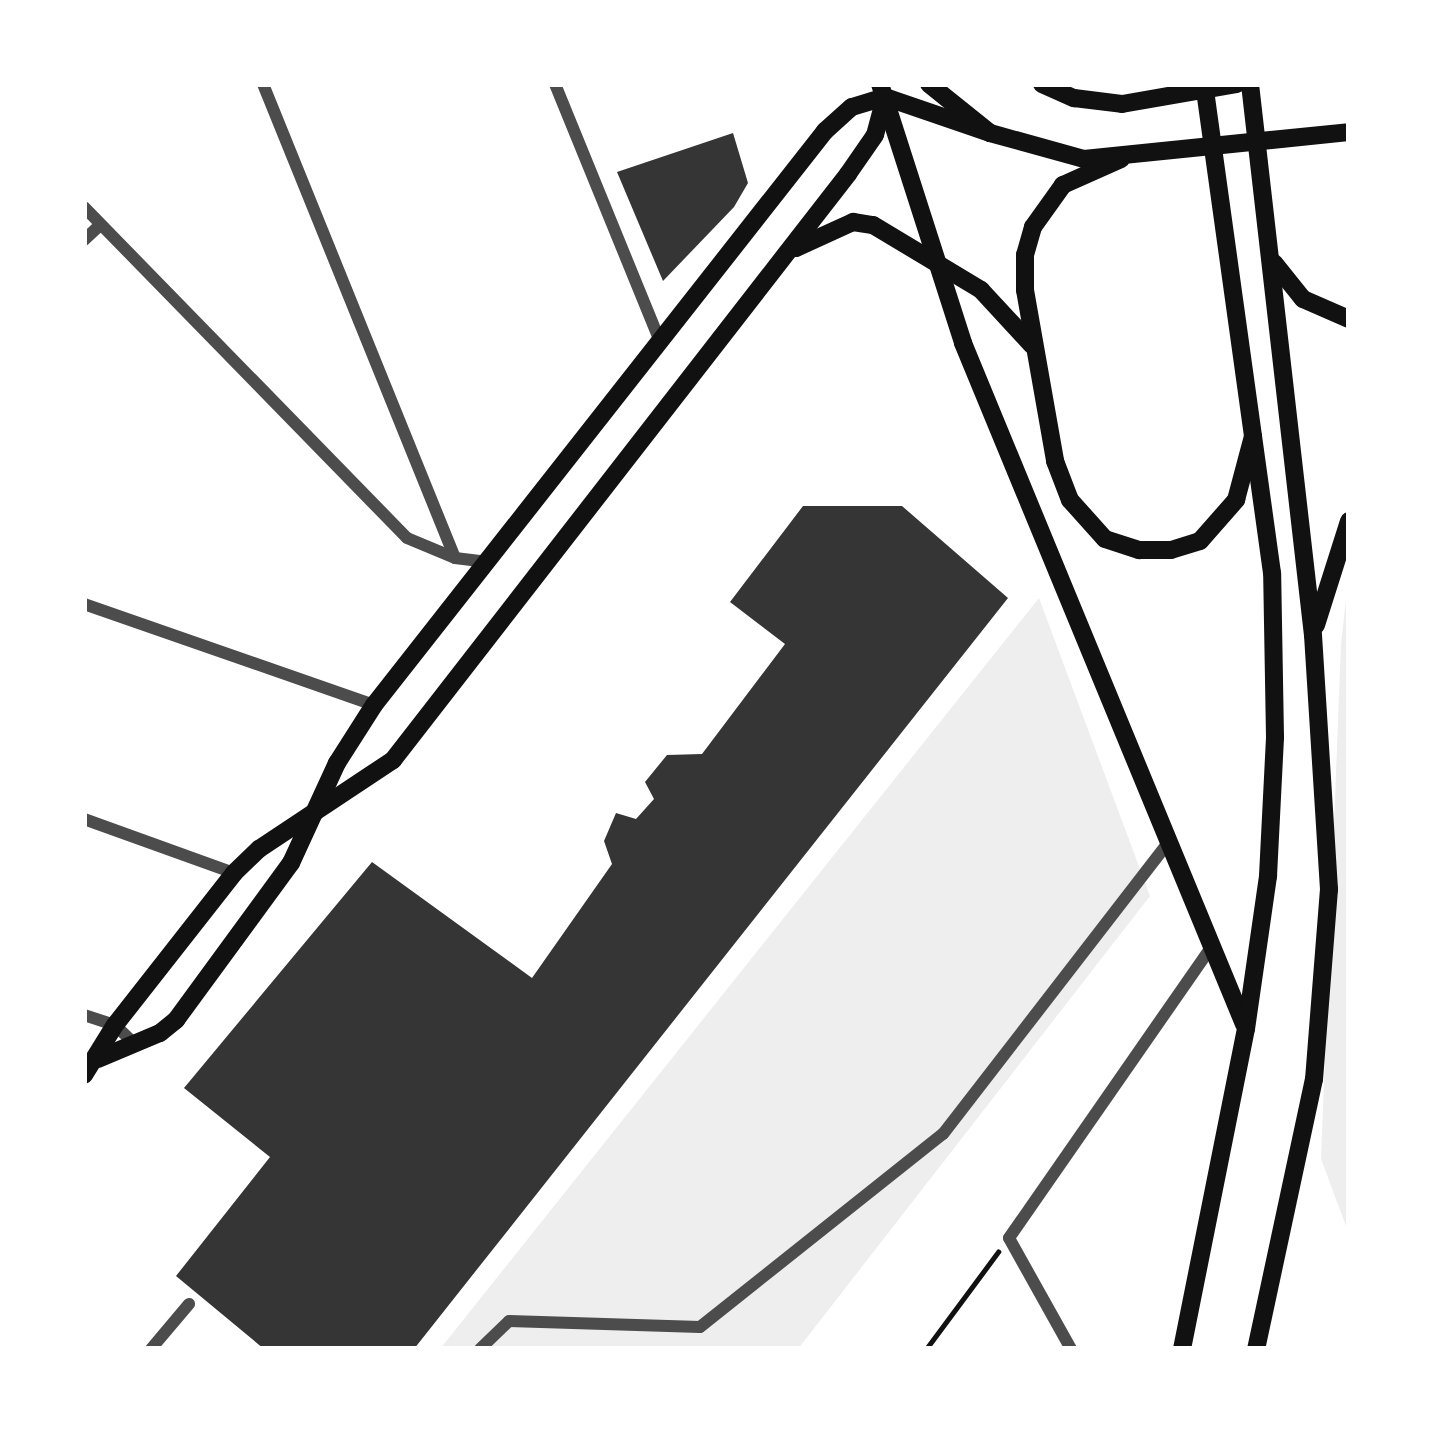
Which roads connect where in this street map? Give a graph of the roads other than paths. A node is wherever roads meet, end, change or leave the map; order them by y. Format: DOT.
graph roads {
  1 [pos="263,84"];
  2 [pos="555,84"];
  3 [pos="929,84"];
  4 [pos="1042,84"];
  5 [pos="1058,84"];
  6 [pos="1204,84"];
  7 [pos="1237,84"];
  8 [pos="1250,84"];
  9 [pos="882,91"];
  10 [pos="1074,98"];
  11 [pos="1349,132"];
  12 [pos="990,133"];
  13 [pos="1121,159"];
  14 [pos="84,207"];
  15 [pos="100,225"];
  16 [pos="84,240"];
  17 [pos="788,252"];
  18 [pos="933,261"];
  19 [pos="1274,263"];
  20 [pos="1349,319"];
  21 [pos="660,341"];
  22 [pos="1035,349"];
  23 [pos="1255,426"];
  24 [pos="1349,521"];
  25 [pos="455,559"];
  26 [pos="485,562"];
  27 [pos="84,604"];
  28 [pos="1313,635"];
  29 [pos="374,705"];
  30 [pos="316,812"];
  31 [pos="84,819"];
  32 [pos="1169,842"];
  33 [pos="234,873"];
  34 [pos="1211,947"];
  35 [pos="84,1015"];
  36 [pos="115,1025"];
  37 [pos="1246,1029"];
  38 [pos="136,1045"];
  39 [pos="98,1059"];
  40 [pos="84,1075"];
  41 [pos="189,1304"];
  42 [pos="152,1349"];
  43 [pos="480,1349"];
  44 [pos="1071,1349"];
  45 [pos="1182,1349"];
  46 [pos="1256,1349"];
  1 -- 25 [label="street"];
  2 -- 21 [label="street"];
  3 -- 12 [label="main road"];
  4 -- 10 [label="main road"];
  5 -- 10 [label="main road"];
  6 -- 23 [label="main road"];
  7 -- 10 [label="main road"];
  8 -- 19 [label="main road"];
  9 -- 12 [label="main road"];
  9 -- 17 [label="main road"];
  9 -- 18 [label="main road"];
  9 -- 21 [label="main road"];
  11 -- 13 [label="main road"];
  12 -- 13 [label="main road"];
  13 -- 22 [label="main road"];
  14 -- 15 [label="street"];
  15 -- 16 [label="street"];
  15 -- 25 [label="street"];
  17 -- 18 [label="main road"];
  17 -- 30 [label="main road"];
  18 -- 22 [label="main road"];
  18 -- 32 [label="main road"];
  19 -- 20 [label="main road"];
  19 -- 28 [label="main road"];
  21 -- 26 [label="main road"];
  22 -- 23 [label="main road"];
  23 -- 37 [label="main road"];
  24 -- 28 [label="main road"];
  25 -- 26 [label="street"];
  26 -- 29 [label="main road"];
  27 -- 29 [label="street"];
  28 -- 46 [label="main road"];
  29 -- 30 [label="main road"];
  30 -- 33 [label="main road"];
  30 -- 38 [label="main road"];
  31 -- 33 [label="street"];
  32 -- 34 [label="main road"];
  32 -- 43 [label="street"];
  33 -- 36 [label="main road"];
  34 -- 37 [label="main road"];
  34 -- 44 [label="street"];
  35 -- 36 [label="street"];
  36 -- 38 [label="street"];
  36 -- 39 [label="main road"];
  37 -- 45 [label="main road"];
  38 -- 39 [label="main road"];
  39 -- 40 [label="main road"];
  41 -- 42 [label="street"];
}
